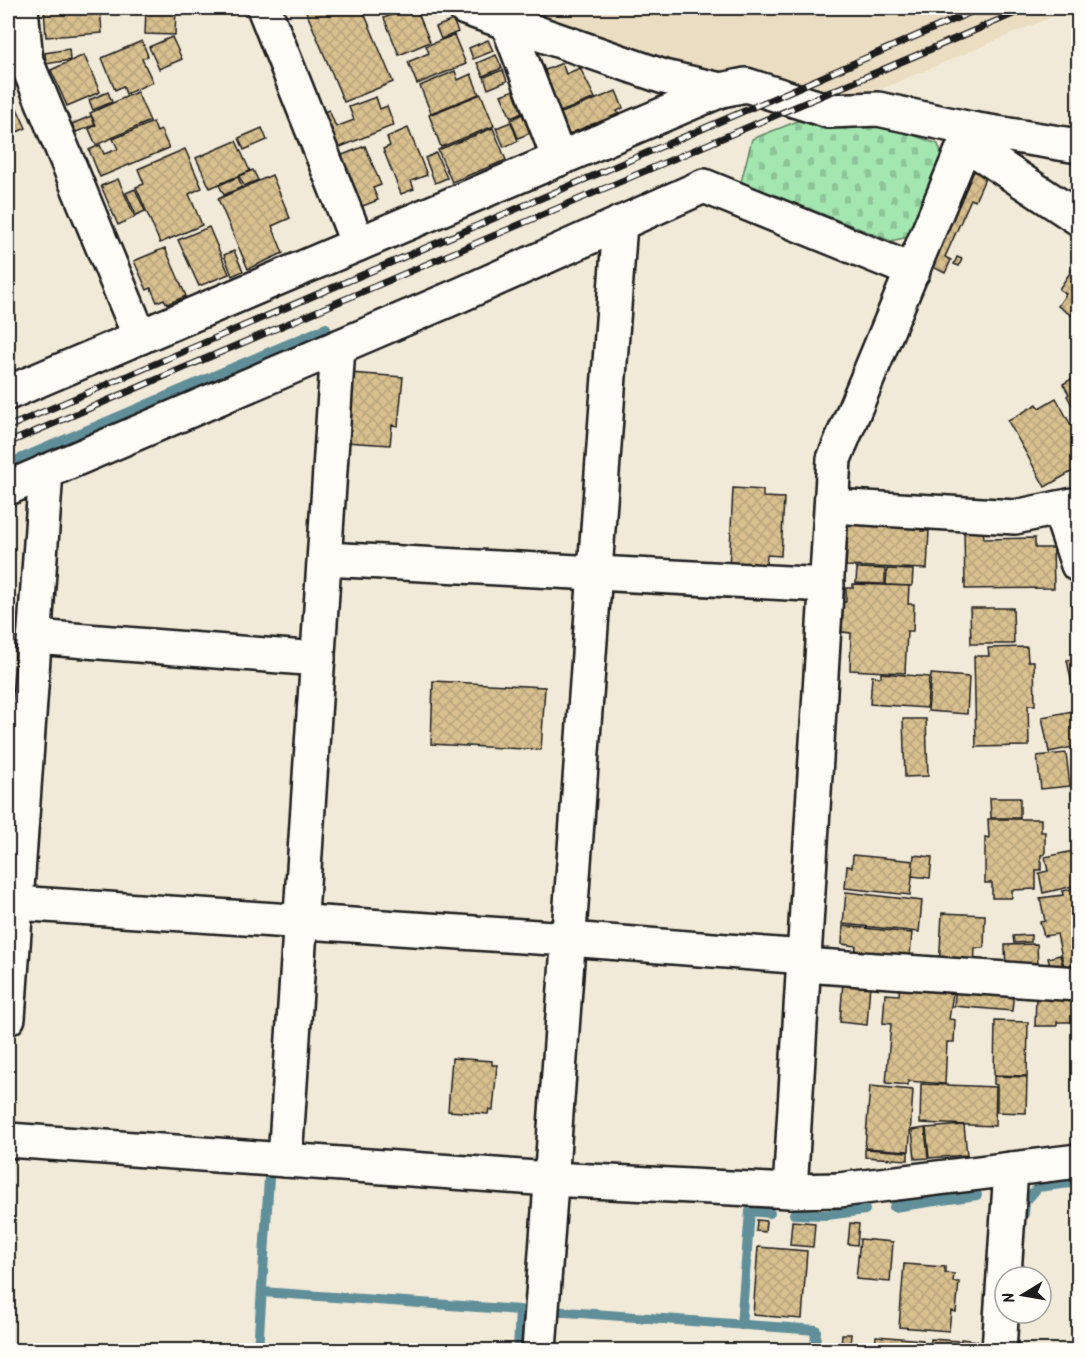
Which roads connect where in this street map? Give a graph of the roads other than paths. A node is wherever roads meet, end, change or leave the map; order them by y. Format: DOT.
graph roads {
  1 [pos="21,8"];
  2 [pos="264,8"];
  3 [pos="465,8"];
  4 [pos="507,22"];
  5 [pos="17,64"];
  6 [pos="721,90"];
  7 [pos="968,136"];
  8 [pos="1078,146"];
  9 [pos="559,159"];
  10 [pos="1078,218"];
  11 [pos="620,223"];
  12 [pos="358,244"];
  13 [pos="913,271"];
  14 [pos="140,337"];
  15 [pos="338,347"];
  16 [pos="8,393"];
  17 [pos="46,471"];
  18 [pos="8,488"];
  19 [pos="832,506"];
  20 [pos="1069,506"];
  21 [pos="324,559"];
  22 [pos="1078,565"];
  23 [pos="594,574"];
  24 [pos="827,585"];
  25 [pos="34,637"];
  26 [pos="318,659"];
  27 [pos="15,903"];
  28 [pos="301,923"];
  29 [pos="568,939"];
  30 [pos="804,961"];
  31 [pos="1078,984"];
  32 [pos="8,1018"];
  33 [pos="8,1140"];
  34 [pos="285,1160"];
  35 [pos="1078,1161"];
  36 [pos="1011,1169"];
  37 [pos="550,1179"];
  38 [pos="790,1191"];
  39 [pos="538,1350"];
  40 [pos="999,1350"];
  1 -- 5 [label="street"];
  2 -- 12 [label="street"];
  3 -- 4 [label="street"];
  4 -- 6 [label="street"];
  4 -- 9 [label="street"];
  5 -- 14 [label="street"];
  6 -- 7 [label="street"];
  6 -- 9 [label="street"];
  7 -- 8 [label="street"];
  7 -- 10 [label="street"];
  7 -- 13 [label="street"];
  9 -- 12 [label="street"];
  11 -- 13 [label="street"];
  11 -- 15 [label="street"];
  11 -- 23 [label="street"];
  12 -- 14 [label="street"];
  13 -- 19 [label="street"];
  14 -- 16 [label="street"];
  15 -- 17 [label="street"];
  15 -- 21 [label="street"];
  17 -- 18 [label="street"];
  17 -- 25 [label="street"];
  19 -- 20 [label="street"];
  19 -- 24 [label="street"];
  20 -- 22 [label="street"];
  21 -- 23 [label="street"];
  21 -- 26 [label="street"];
  23 -- 24 [label="street"];
  23 -- 29 [label="street"];
  24 -- 30 [label="street"];
  25 -- 26 [label="street"];
  25 -- 27 [label="street"];
  26 -- 28 [label="street"];
  27 -- 28 [label="street"];
  27 -- 32 [label="street"];
  28 -- 29 [label="street"];
  28 -- 34 [label="street"];
  29 -- 30 [label="street"];
  29 -- 37 [label="street"];
  30 -- 31 [label="street"];
  30 -- 38 [label="street"];
  33 -- 34 [label="street"];
  34 -- 37 [label="street"];
  35 -- 36 [label="street"];
  36 -- 38 [label="street"];
  36 -- 40 [label="street"];
  37 -- 38 [label="street"];
  37 -- 39 [label="street"];
}
